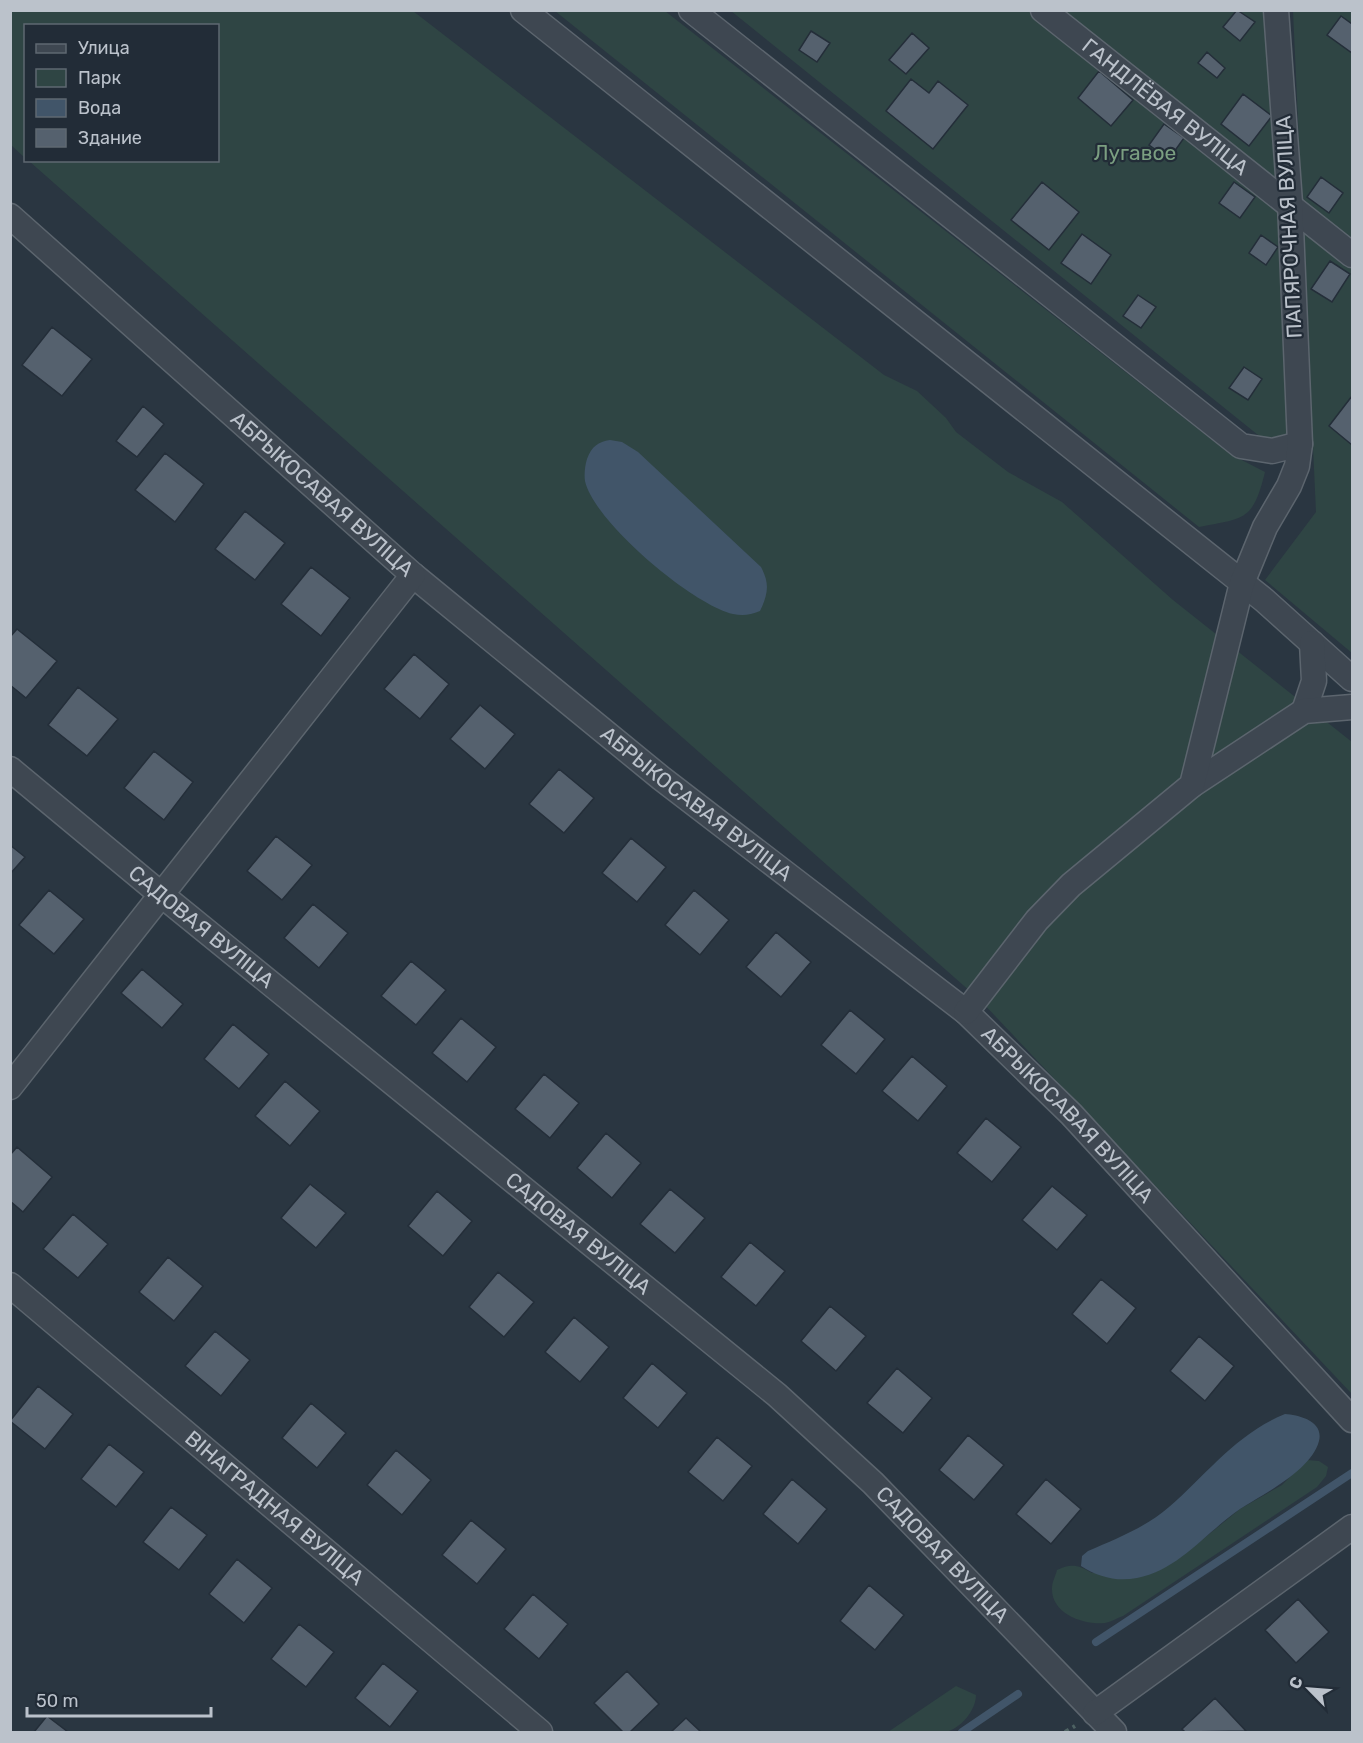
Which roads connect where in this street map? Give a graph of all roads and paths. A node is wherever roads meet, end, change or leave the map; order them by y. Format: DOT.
graph roads {
  1 [pos="523,10"];
  2 [pos="691,10"];
  3 [pos="1043,10"];
  4 [pos="1276,10"];
  5 [pos="1290,203"];
  6 [pos="10,216"];
  7 [pos="1353,255"];
  8 [pos="1300,444"];
  9 [pos="413,574"];
  10 [pos="1242,583"];
  11 [pos="1312,643"];
  12 [pos="1353,679"];
  13 [pos="1353,707"];
  14 [pos="1304,711"];
  15 [pos="10,769"];
  16 [pos="1192,785"];
  17 [pos="163,896"];
  18 [pos="966,1012"];
  19 [pos="10,1087"];
  20 [pos="10,1285"];
  21 [pos="1353,1420"];
  22 [pos="1353,1527"];
  23 [pos="1095,1713"];
  24 [pos="540,1732"];
  25 [pos="1114,1732"];
  1 -- 10 [label="street"];
  2 -- 8 [label="street"];
  3 -- 5 [label="street, ГАНДЛЁВАЯ ВУЛІЦА"];
  4 -- 5 [label="street, ПАПЯРОЧНАЯ ВУЛІЦА"];
  5 -- 7 [label="street, ГАНДЛЁВАЯ ВУЛІЦА"];
  5 -- 8 [label="street, ПАПЯРОЧНАЯ ВУЛІЦА"];
  6 -- 9 [label="street, АБРЫКОСАВАЯ ВУЛІЦА"];
  8 -- 10 [label="street, ПАПЯРОЧНАЯ ВУЛІЦА"];
  9 -- 17 [label="street"];
  9 -- 18 [label="street, АБРЫКОСАВАЯ ВУЛІЦА"];
  10 -- 11 [label="street"];
  10 -- 16 [label="street, ПАПЯРОЧНАЯ ВУЛІЦА"];
  11 -- 12 [label="street"];
  11 -- 14 [label="street"];
  13 -- 14 [label="street"];
  14 -- 16 [label="street"];
  15 -- 17 [label="street, САДОВАЯ ВУЛІЦА"];
  16 -- 18 [label="street"];
  17 -- 19 [label="street"];
  17 -- 23 [label="street, САДОВАЯ ВУЛІЦА"];
  18 -- 21 [label="street, АБРЫКОСАВАЯ ВУЛІЦА"];
  20 -- 24 [label="street, ВІНАГРАДНАЯ ВУЛІЦА"];
  22 -- 23 [label="street"];
  23 -- 25 [label="street, САДОВАЯ ВУЛІЦА"];
}
